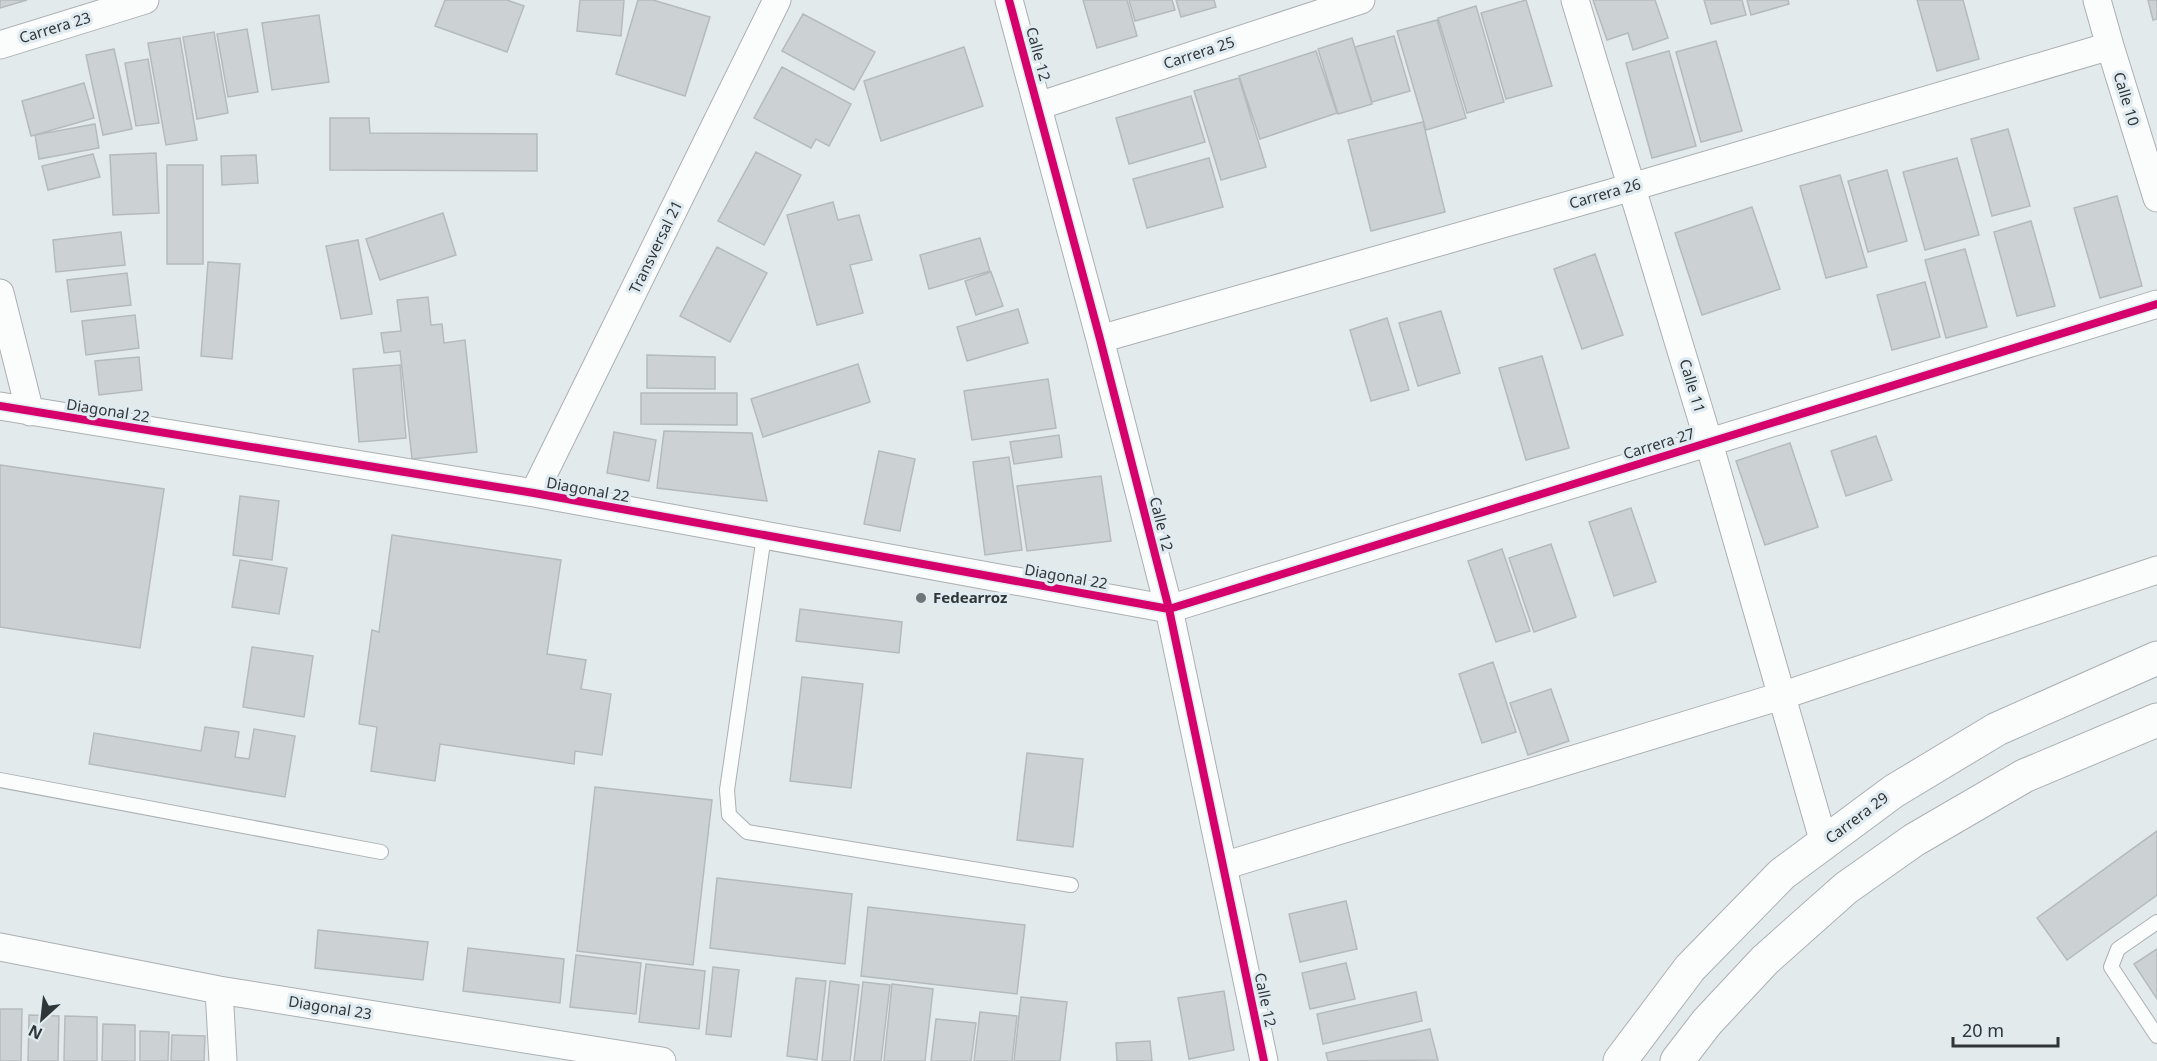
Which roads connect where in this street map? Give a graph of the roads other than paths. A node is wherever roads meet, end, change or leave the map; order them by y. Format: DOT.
graph roads {
  1 [pos="145,0"];
  2 [pos="777,0"];
  3 [pos="1009,0"];
  4 [pos="1361,0"];
  5 [pos="1575,0"];
  6 [pos="2097,0"];
  7 [pos="0,45"];
  8 [pos="2110,46"];
  9 [pos="1038,106"];
  10 [pos="1632,187"];
  11 [pos="2156,189"];
  12 [pos="0,293"];
  13 [pos="2157,304"];
  14 [pos="1100,339"];
  15 [pos="0,406"];
  16 [pos="30,412"];
  17 [pos="1709,443"];
  18 [pos="534,493"];
  19 [pos="764,536"];
  20 [pos="2157,570"];
  21 [pos="1169,609"];
  22 [pos="2157,658"];
  23 [pos="1782,696"];
  24 [pos="2157,720"];
  25 [pos="0,780"];
  26 [pos="1824,843"];
  27 [pos="381,852"];
  28 [pos="1223,866"];
  29 [pos="1071,885"];
  30 [pos="2157,922"];
  31 [pos="0,947"];
  32 [pos="219,990"];
  33 [pos="2157,1036"];
  34 [pos="223,1061"];
  35 [pos="662,1061"];
  36 [pos="1264,1061"];
  37 [pos="1620,1061"];
  38 [pos="1677,1061"];
  1 -- 7 [label="street, Carrera 23"];
  2 -- 18 [label="street, Transversal 21"];
  3 -- 9 [label="street, Calle 12"];
  4 -- 9 [label="street, Carrera 25"];
  5 -- 10 [label="street, Calle 11"];
  6 -- 8 [label="street, Calle 10"];
  8 -- 10 [label="street, Carrera 26"];
  8 -- 11 [label="street, Calle 10"];
  9 -- 14 [label="street, Calle 12"];
  10 -- 14 [label="street, Carrera 26"];
  10 -- 17 [label="street, Calle 11"];
  12 -- 16 [label="street"];
  13 -- 17 [label="street, Carrera 27"];
  14 -- 21 [label="street, Calle 12"];
  15 -- 16 [label="street, Diagonal 22"];
  16 -- 18 [label="street, Diagonal 22"];
  17 -- 21 [label="street, Carrera 27"];
  17 -- 23 [label="street, Calle 11"];
  18 -- 19 [label="street, Diagonal 22"];
  19 -- 21 [label="street, Diagonal 22"];
  19 -- 29 [label="lane"];
  20 -- 23 [label="street"];
  21 -- 28 [label="street, Calle 12"];
  22 -- 26 [label="main road, Carrera 29"];
  23 -- 26 [label="street, Calle 11"];
  23 -- 28 [label="street"];
  24 -- 38 [label="main road"];
  25 -- 27 [label="lane"];
  26 -- 37 [label="main road, Carrera 29"];
  28 -- 36 [label="street, Calle 12"];
  30 -- 33 [label="lane"];
  31 -- 32 [label="street, Diagonal 23"];
  32 -- 34 [label="street"];
  32 -- 35 [label="street, Diagonal 23"];
}
